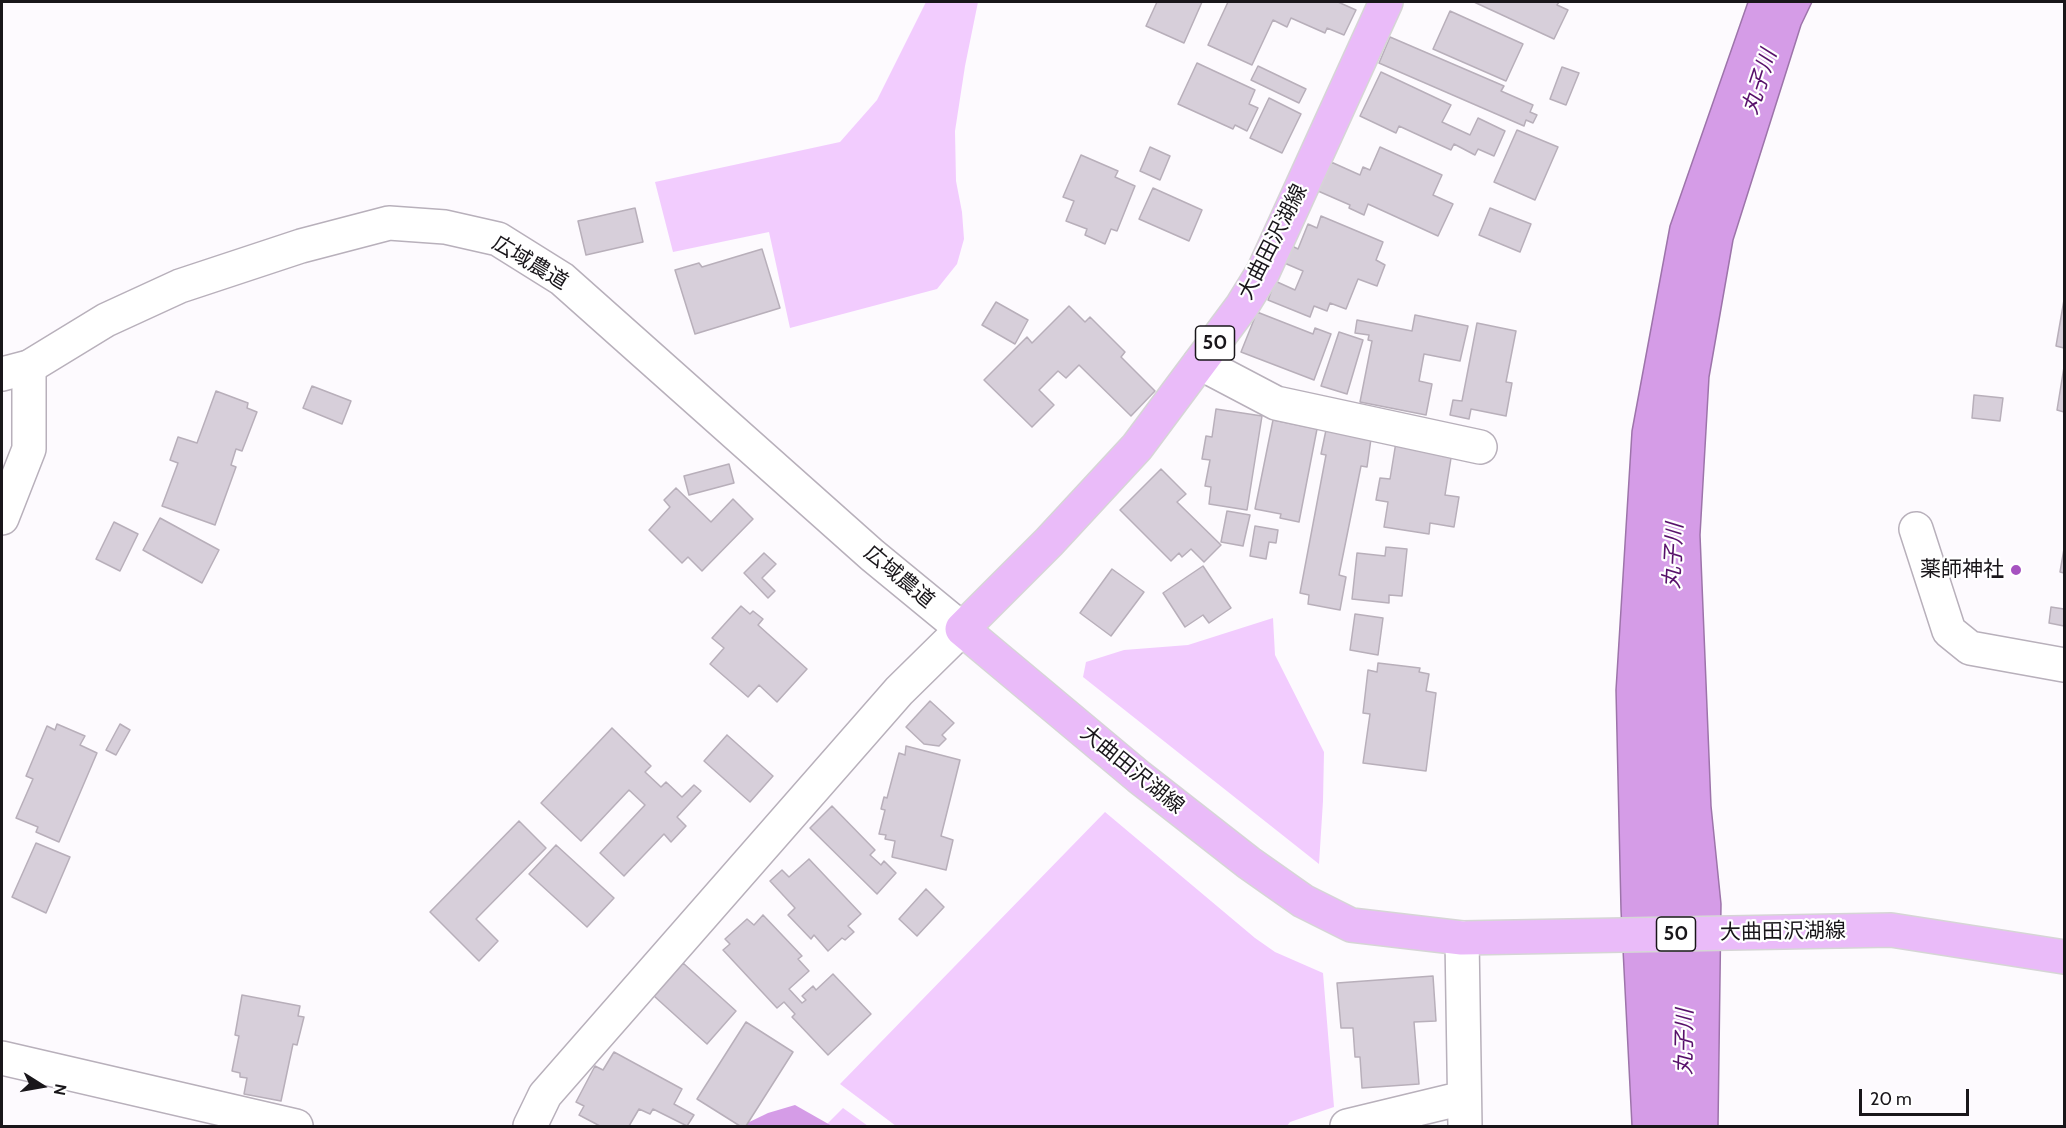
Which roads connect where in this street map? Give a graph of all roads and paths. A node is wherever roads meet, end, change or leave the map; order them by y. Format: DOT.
graph roads {
  1 [pos="1386,2"];
  2 [pos="1200,363"];
  3 [pos="15,370"];
  4 [pos="1480,447"];
  5 [pos="2,518"];
  6 [pos="1916,529"];
  7 [pos="962,630"];
  8 [pos="2064,666"];
  9 [pos="1462,938"];
  10 [pos="2064,957"];
  11 [pos="2,1058"];
  12 [pos="1464,1112"];
  13 [pos="296,1126"];
  14 [pos="530,1126"];
  15 [pos="1347,1126"];
  1 -- 2 [label="main road, 大曲田沢湖線 / 50"];
  2 -- 4 [label="street"];
  2 -- 7 [label="main road, 大曲田沢湖線 / 50"];
  3 -- 5 [label="street"];
  3 -- 7 [label="street, 広域農道"];
  6 -- 8 [label="street"];
  7 -- 9 [label="main road, 大曲田沢湖線 / 50"];
  7 -- 14 [label="street"];
  9 -- 10 [label="main road, 大曲田沢湖線 / 50"];
  9 -- 12 [label="street"];
  11 -- 13 [label="street"];
  12 -- 15 [label="street"];
}
